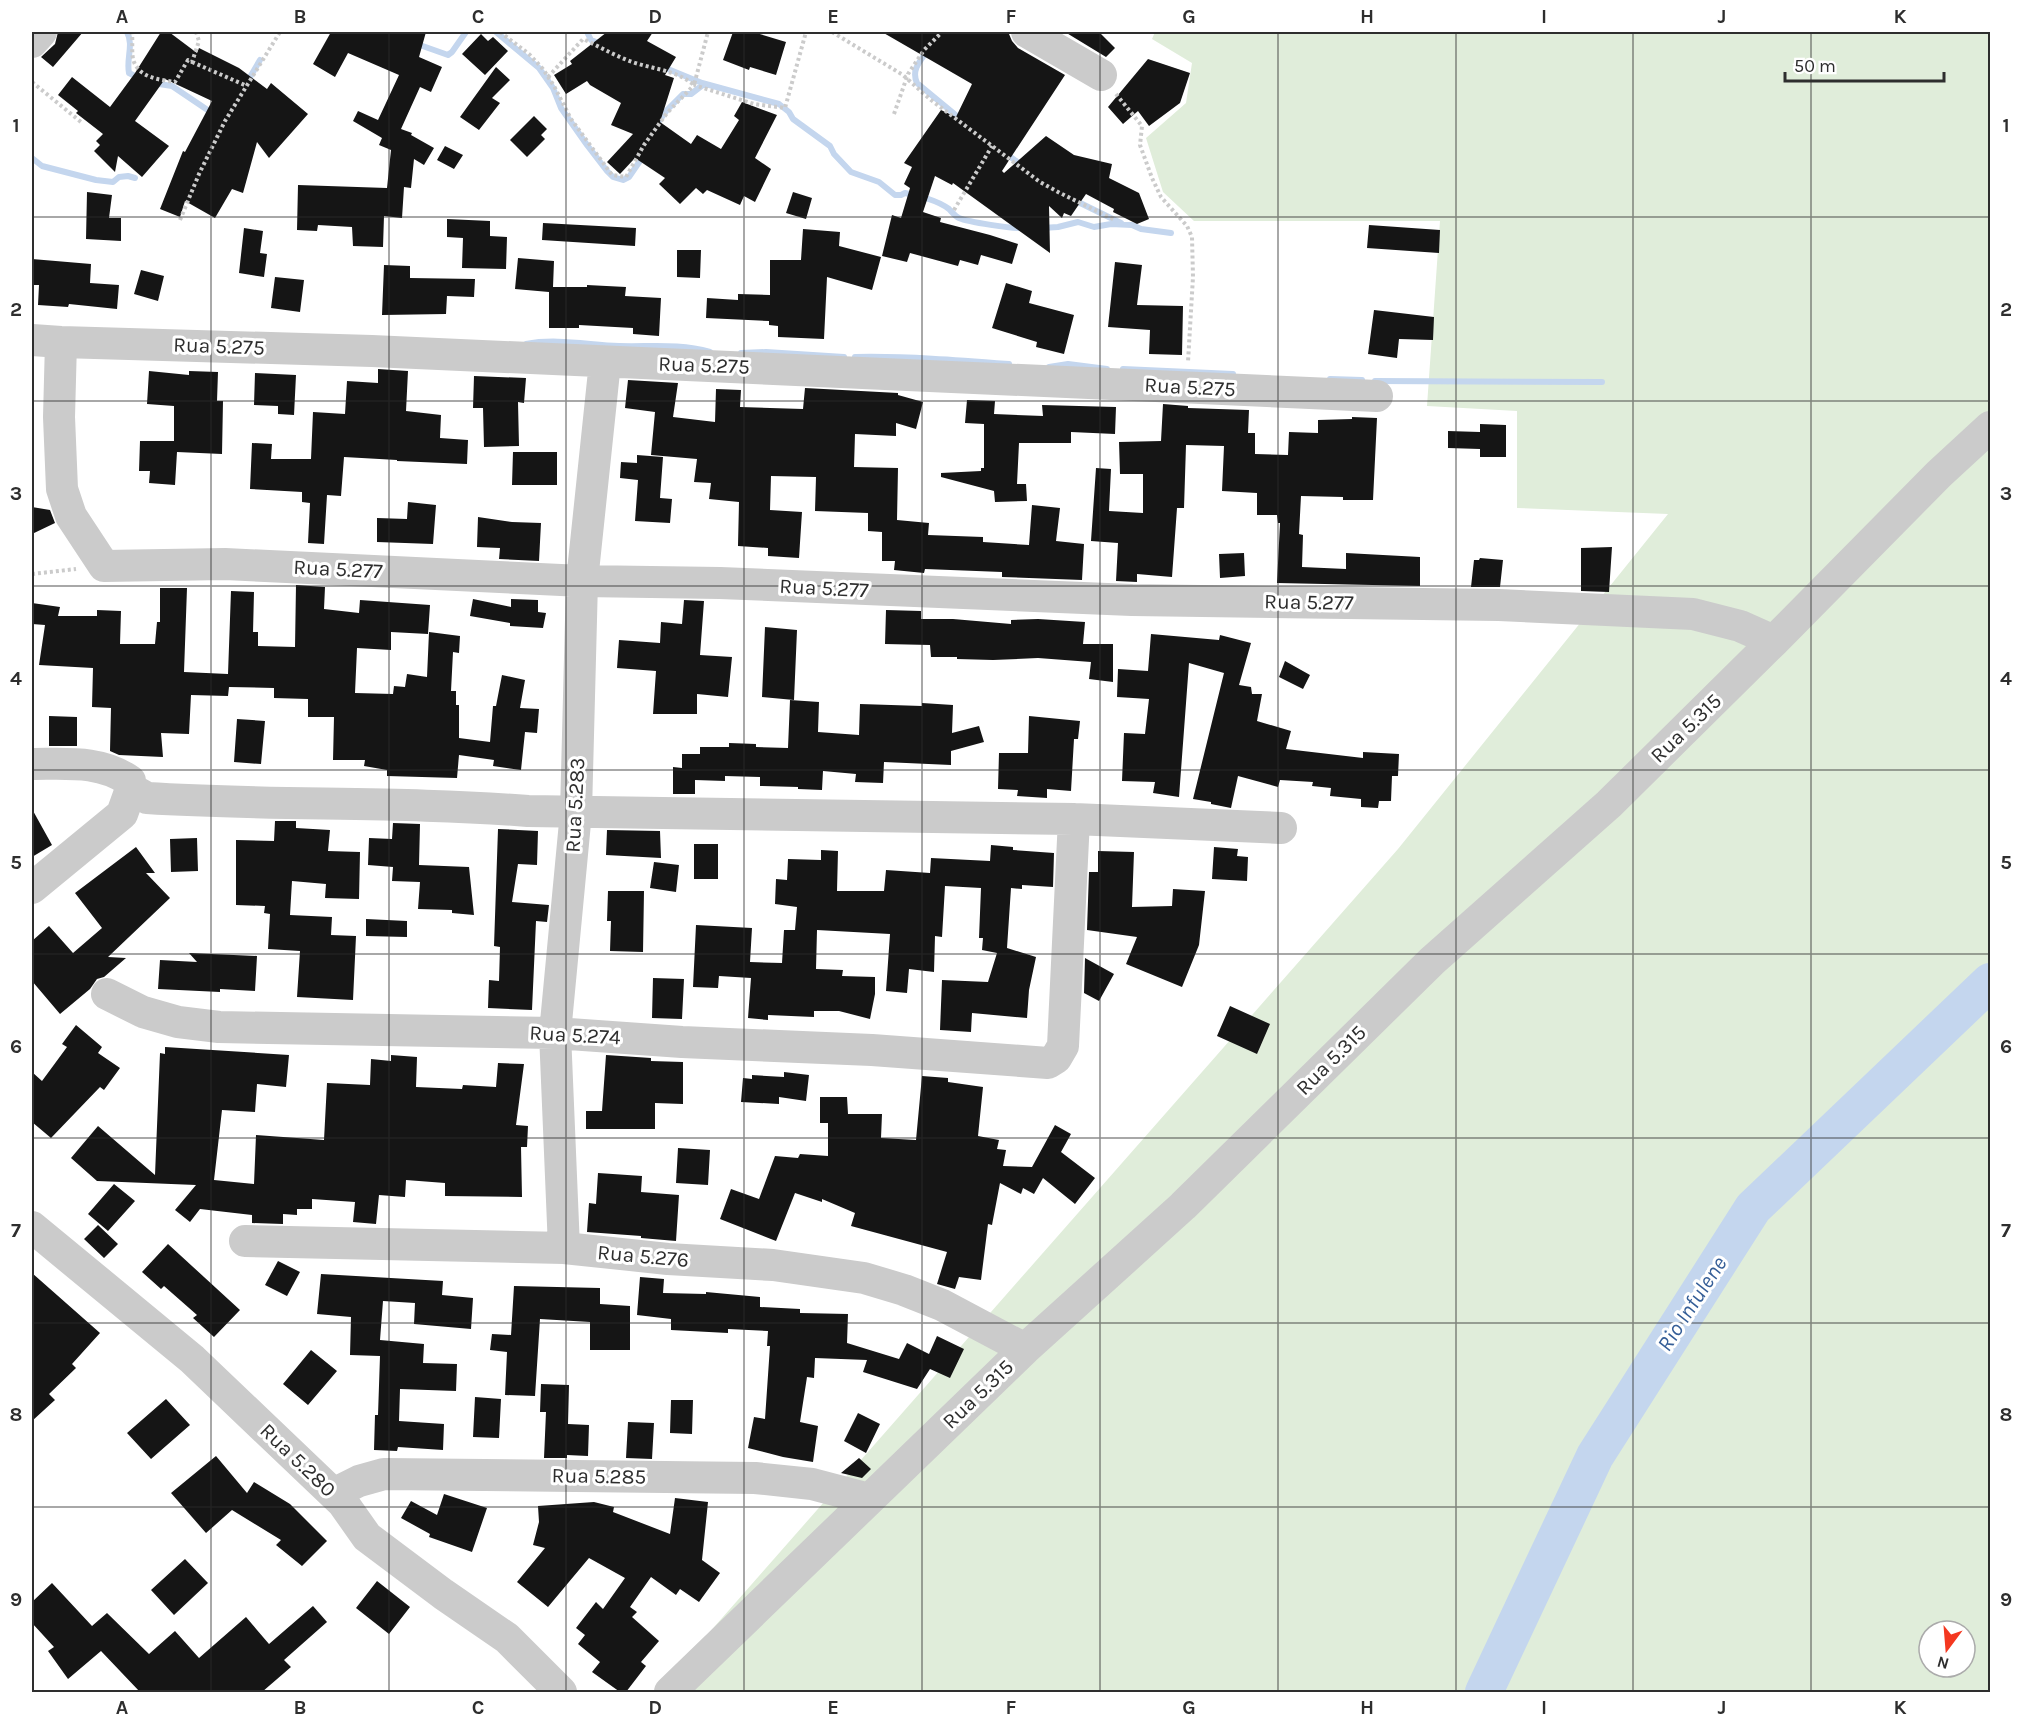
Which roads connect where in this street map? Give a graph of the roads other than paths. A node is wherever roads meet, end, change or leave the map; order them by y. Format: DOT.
graph roads {
  1 [pos="41,32"];
  2 [pos="1027,32"];
  3 [pos="32,42"];
  4 [pos="1101,75"];
  5 [pos="46,341"];
  6 [pos="605,362"];
  7 [pos="1377,396"];
  8 [pos="1990,427"];
  9 [pos="582,581"];
  10 [pos="1774,641"];
  11 [pos="32,764"];
  12 [pos="131,789"];
  13 [pos="576,812"];
  14 [pos="1074,819"];
  15 [pos="1281,828"];
  16 [pos="32,888"];
  17 [pos="107,994"];
  18 [pos="555,1033"];
  19 [pos="32,1227"];
  20 [pos="245,1241"];
  21 [pos="564,1248"];
  22 [pos="1025,1349"];
  23 [pos="869,1499"];
  24 [pos="343,1503"];
  25 [pos="561,1692"];
  26 [pos="670,1692"];
  1 -- 3 [label="street"];
  2 -- 4 [label="street"];
  5 -- 6 [label="street, Rua 5.275"];
  5 -- 9 [label="street, Rua 5.277"];
  6 -- 7 [label="street, Rua 5.275"];
  6 -- 9 [label="street, Rua 5.283"];
  8 -- 10 [label="street, Rua 5.315"];
  9 -- 10 [label="street, Rua 5.277"];
  9 -- 13 [label="street, Rua 5.283"];
  10 -- 22 [label="street, Rua 5.315"];
  11 -- 12 [label="street"];
  12 -- 13 [label="street"];
  12 -- 16 [label="street"];
  13 -- 14 [label="street"];
  13 -- 18 [label="street, Rua 5.283"];
  14 -- 15 [label="street"];
  14 -- 18 [label="street, Rua 5.274"];
  17 -- 18 [label="street, Rua 5.274"];
  18 -- 21 [label="street, Rua 5.283"];
  19 -- 24 [label="street, Rua 5.280"];
  20 -- 21 [label="street, Rua 5.276"];
  21 -- 22 [label="street, Rua 5.276"];
  22 -- 23 [label="street, Rua 5.315"];
  23 -- 24 [label="street, Rua 5.285"];
  23 -- 26 [label="street, Rua 5.315"];
  24 -- 25 [label="street, Rua 5.280"];
}
